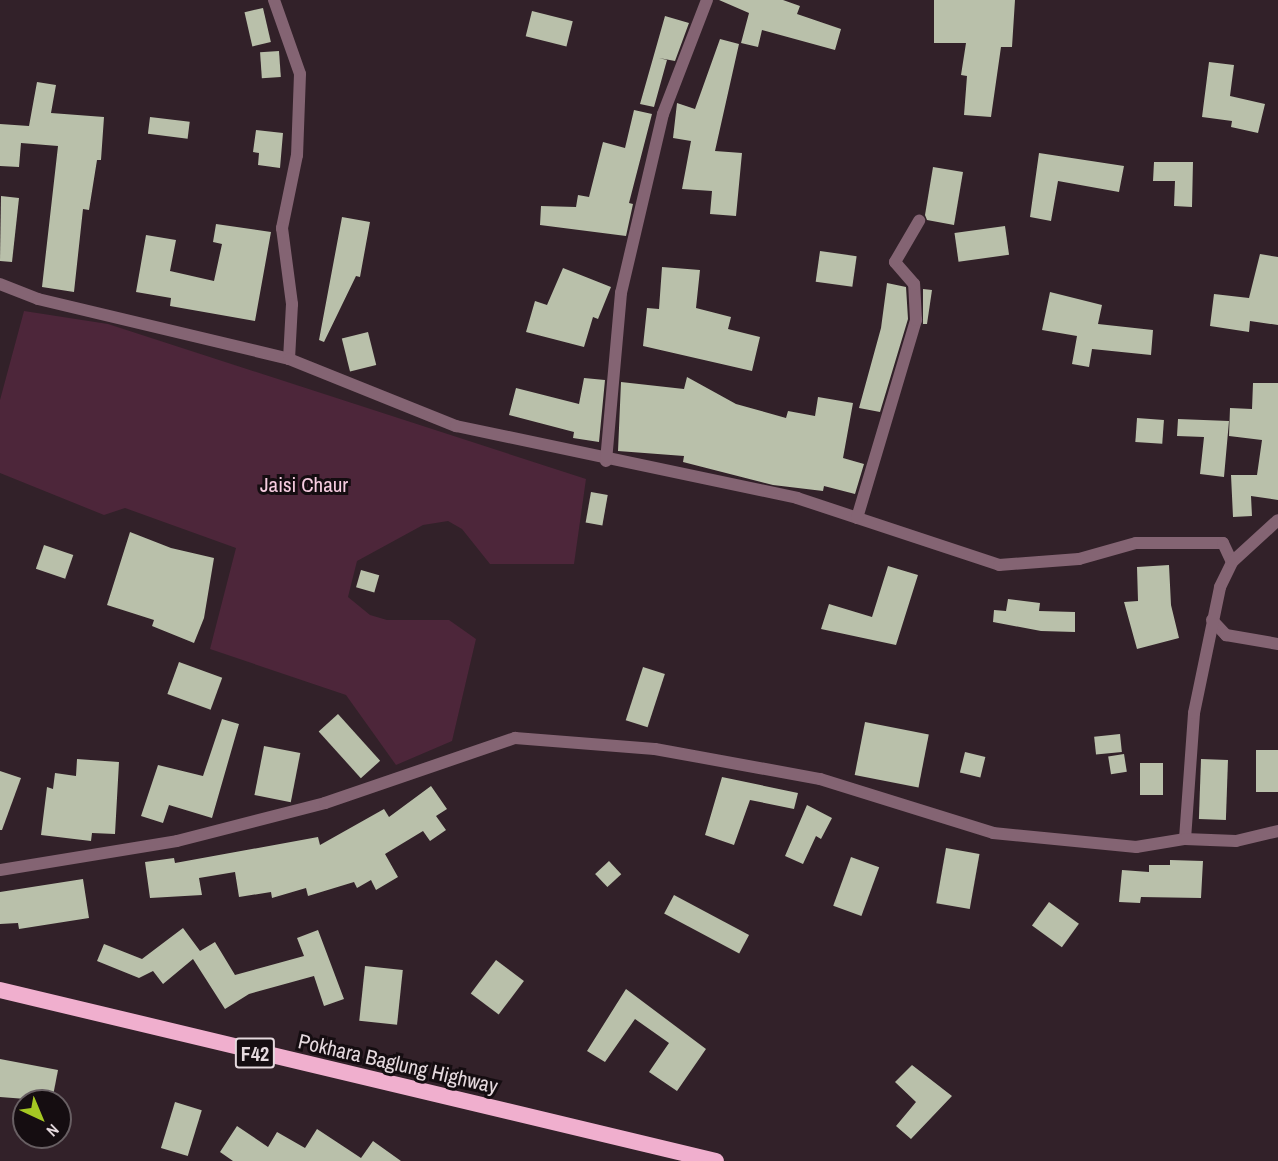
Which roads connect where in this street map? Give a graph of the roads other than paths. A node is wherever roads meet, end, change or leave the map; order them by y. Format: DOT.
graph roads {
  1 [pos="274,0"];
  2 [pos="707,0"];
  3 [pos="919,221"];
  4 [pos="0,284"];
  5 [pos="290,359"];
  6 [pos="606,460"];
  7 [pos="857,518"];
  8 [pos="1278,520"];
  9 [pos="1232,562"];
  10 [pos="1212,620"];
  11 [pos="1278,644"];
  12 [pos="1278,831"];
  13 [pos="1185,839"];
  14 [pos="0,870"];
  15 [pos="0,990"];
  16 [pos="716,1161"];
  1 -- 5 [label="street"];
  2 -- 6 [label="street"];
  3 -- 7 [label="street"];
  4 -- 5 [label="street"];
  5 -- 6 [label="street"];
  6 -- 7 [label="street"];
  7 -- 9 [label="street"];
  8 -- 9 [label="street"];
  9 -- 10 [label="street"];
  10 -- 11 [label="street"];
  10 -- 13 [label="street"];
  12 -- 13 [label="street"];
  13 -- 14 [label="street"];
  15 -- 16 [label="highway, Pokhara Baglung Highway / F42"];
}
